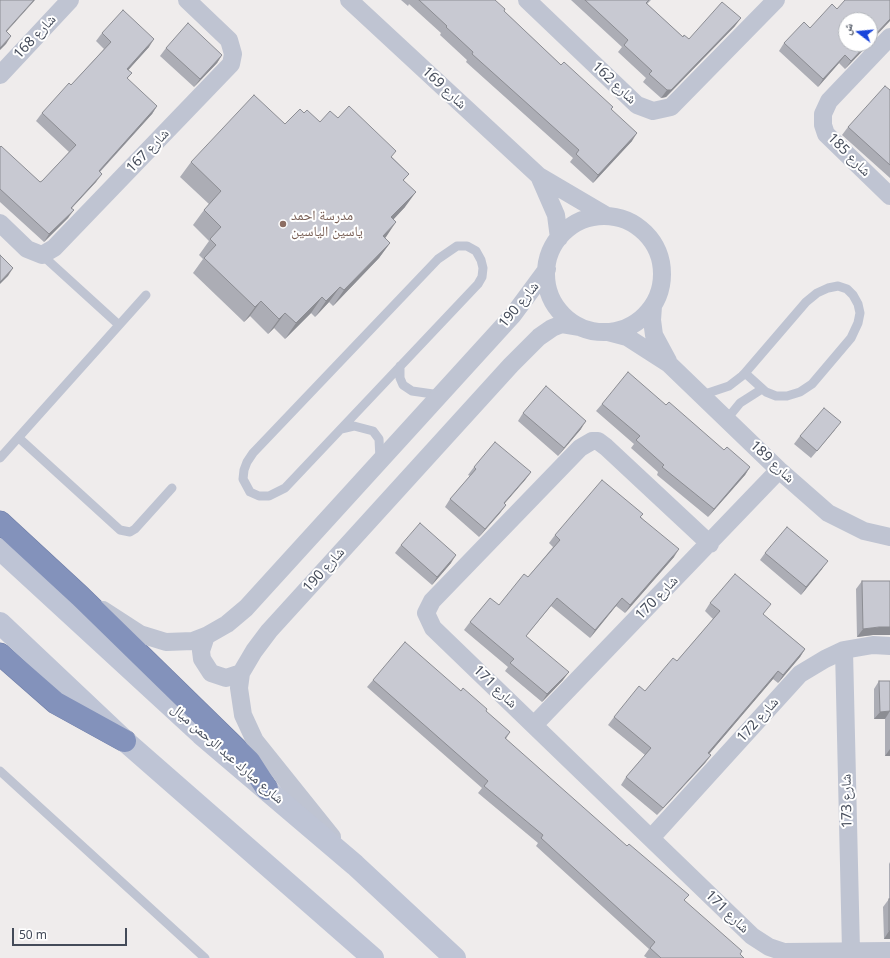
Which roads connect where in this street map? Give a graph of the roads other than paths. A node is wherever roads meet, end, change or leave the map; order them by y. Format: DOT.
graph roads {
  1 [pos="70,0"];
  2 [pos="187,0"];
  3 [pos="349,0"];
  4 [pos="527,0"];
  5 [pos="768,2"];
  6 [pos="890,37"];
  7 [pos="0,75"];
  8 [pos="539,176"];
  9 [pos="890,196"];
  10 [pos="607,216"];
  11 [pos="0,223"];
  12 [pos="559,238"];
  13 [pos="42,255"];
  14 [pos="547,269"];
  15 [pos="146,295"];
  16 [pos="653,306"];
  17 [pos="119,325"];
  18 [pos="580,327"];
  19 [pos="608,332"];
  20 [pos="669,364"];
  21 [pos="400,366"];
  22 [pos="745,374"];
  23 [pos="762,389"];
  24 [pos="440,395"];
  25 [pos="702,395"];
  26 [pos="727,419"];
  27 [pos="341,429"];
  28 [pos="19,438"];
  29 [pos="0,458"];
  30 [pos="380,460"];
  31 [pos="779,470"];
  32 [pos="172,488"];
  33 [pos="0,522"];
  34 [pos="890,537"];
  35 [pos="710,544"];
  36 [pos="0,549"];
  37 [pos="80,596"];
  38 [pos="0,624"];
  39 [pos="206,636"];
  40 [pos="890,646"];
  41 [pos="844,650"];
  42 [pos="0,654"];
  43 [pos="241,673"];
  44 [pos="534,725"];
  45 [pos="125,741"];
  46 [pos="0,771"];
  47 [pos="268,789"];
  48 [pos="651,838"];
  49 [pos="355,865"];
  50 [pos="890,951"];
  51 [pos="851,952"];
  52 [pos="205,958"];
  53 [pos="373,958"];
  54 [pos="455,958"];
  1 -- 7 [label="street, شارع 168"];
  2 -- 13 [label="street, شارع 167"];
  3 -- 8 [label="street, شارع 169"];
  4 -- 5 [label="street, شارع 162"];
  6 -- 9 [label="street, شارع 185"];
  8 -- 10 [label="street, شارع 169"];
  8 -- 12 [label="street, شارع 169"];
  10 -- 12 [label="street"];
  10 -- 16 [label="street"];
  11 -- 13 [label="street"];
  12 -- 14 [label="street"];
  13 -- 17 [label="lane"];
  14 -- 18 [label="street"];
  14 -- 24 [label="street, شارع 190"];
  15 -- 17 [label="lane"];
  16 -- 19 [label="street"];
  16 -- 20 [label="street, شارع 189"];
  17 -- 28 [label="lane"];
  18 -- 19 [label="street"];
  18 -- 43 [label="street, شارع 190"];
  19 -- 20 [label="street, شارع 189"];
  20 -- 25 [label="street, شارع 189"];
  21 -- 24 [label="lane"];
  21 -- 27 [label="lane"];
  21 -- 27 [label="lane"];
  22 -- 23 [label="lane"];
  22 -- 23 [label="lane"];
  22 -- 25 [label="lane"];
  23 -- 26 [label="lane"];
  24 -- 30 [label="street, شارع 190"];
  25 -- 26 [label="street, شارع 189"];
  26 -- 31 [label="street, شارع 189"];
  27 -- 30 [label="lane"];
  28 -- 29 [label="lane"];
  28 -- 32 [label="lane"];
  30 -- 39 [label="street, شارع 190"];
  31 -- 34 [label="street, شارع 189"];
  31 -- 35 [label="street, شارع 170"];
  33 -- 37 [label="highway"];
  35 -- 44 [label="street, شارع 170"];
  35 -- 44 [label="street, شارع 171"];
  36 -- 47 [label="main road, شارع مبارك عبد الرحمن ميال"];
  37 -- 39 [label="street, شارع 190"];
  37 -- 47 [label="highway"];
  38 -- 45 [label="main road"];
  39 -- 43 [label="street"];
  40 -- 41 [label="street, شارع 172"];
  41 -- 48 [label="street, شارع 172"];
  41 -- 51 [label="street, شارع 173"];
  42 -- 45 [label="highway"];
  43 -- 49 [label="street, شارع 190"];
  44 -- 48 [label="street, شارع 171"];
  45 -- 53 [label="main road"];
  46 -- 52 [label="lane"];
  47 -- 49 [label="main road, شارع مبارك عبد الرحمن ميال"];
  48 -- 51 [label="street, شارع 171"];
  49 -- 54 [label="main road, شارع مبارك عبد الرحمن ميال"];
  50 -- 51 [label="street, شارع 171"];
}
